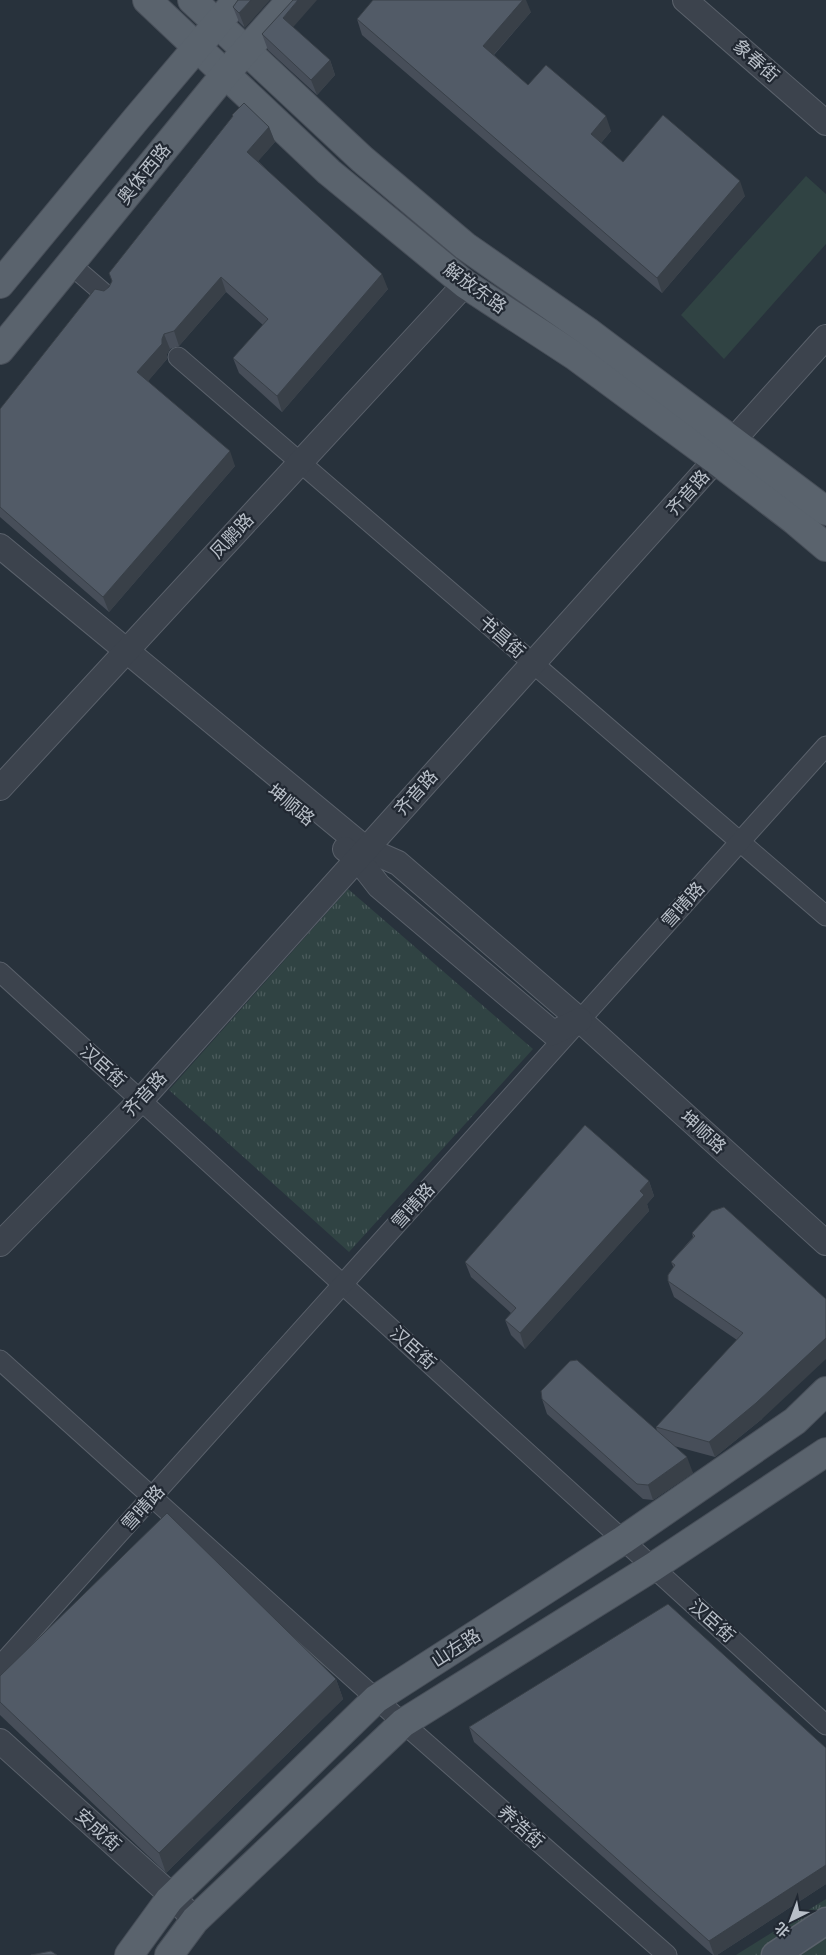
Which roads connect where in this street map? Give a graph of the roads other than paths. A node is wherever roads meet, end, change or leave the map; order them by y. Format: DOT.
graph roads {
  1 [pos="147,0"];
  2 [pos="192,0"];
  3 [pos="238,0"];
  4 [pos="291,0"];
  5 [pos="685,0"];
  6 [pos="217,23"];
  7 [pos="197,46"];
  8 [pos="246,50"];
  9 [pos="226,73"];
  10 [pos="826,123"];
  11 [pos="70,264"];
  12 [pos="0,284"];
  13 [pos="464,284"];
  14 [pos="106,295"];
  15 [pos="826,337"];
  16 [pos="0,350"];
  17 [pos="178,357"];
  18 [pos="734,440"];
  19 [pos="717,460"];
  20 [pos="300,462"];
  21 [pos="826,511"];
  22 [pos="0,546"];
  23 [pos="826,547"];
  24 [pos="0,565"];
  25 [pos="122,656"];
  26 [pos="533,664"];
  27 [pos="826,746"];
  28 [pos="0,788"];
  29 [pos="740,842"];
  30 [pos="361,854"];
  31 [pos="826,916"];
  32 [pos="0,972"];
  33 [pos="580,1020"];
  34 [pos="141,1100"];
  35 [pos="826,1243"];
  36 [pos="0,1244"];
  37 [pos="343,1285"];
  38 [pos="0,1360"];
  39 [pos="826,1391"];
  40 [pos="826,1452"];
  41 [pos="152,1497"];
  42 [pos="623,1540"];
  43 [pos="653,1567"];
  44 [pos="0,1666"];
  45 [pos="376,1699"];
  46 [pos="403,1723"];
  47 [pos="826,1725"];
  48 [pos="0,1741"];
  49 [pos="173,1897"];
  50 [pos="195,1920"];
  51 [pos="826,1921"];
  52 [pos="129,1955"];
  53 [pos="169,1955"];
  54 [pos="666,1955"];
  55 [pos="775,1955"];
  1 -- 7 [label="main road, 解放东路"];
  2 -- 6 [label="main road, 解放东路"];
  3 -- 6 [label="main road"];
  4 -- 8 [label="main road, 奥体西路"];
  5 -- 10 [label="street, 象春街"];
  6 -- 7 [label="main road"];
  6 -- 8 [label="main road, 解放东路"];
  7 -- 9 [label="main road, 解放东路"];
  7 -- 12 [label="main road"];
  8 -- 9 [label="main road, 奥体西路"];
  8 -- 18 [label="main road, 解放东路"];
  9 -- 11 [label="main road, 奥体西路"];
  9 -- 13 [label="main road, 解放东路"];
  11 -- 14 [label="street"];
  11 -- 16 [label="main road, 奥体西路"];
  13 -- 19 [label="main road, 解放东路"];
  13 -- 20 [label="street, 凤鹏路"];
  15 -- 18 [label="street, 齐音路"];
  17 -- 20 [label="street, 书昌街"];
  18 -- 19 [label="street, 齐音路"];
  18 -- 21 [label="main road, 解放东路"];
  19 -- 23 [label="main road, 解放东路"];
  19 -- 26 [label="street, 齐音路"];
  20 -- 25 [label="street, 凤鹏路"];
  20 -- 26 [label="street, 书昌街"];
  22 -- 25 [label="street, 坤顺路"];
  24 -- 25 [label="street, 坤顺路"];
  25 -- 28 [label="street, 凤鹏路"];
  25 -- 30 [label="street, 坤顺路"];
  26 -- 29 [label="street, 书昌街"];
  26 -- 30 [label="street, 齐音路"];
  27 -- 29 [label="street, 雪晴路"];
  29 -- 31 [label="street, 书昌街"];
  29 -- 33 [label="street, 雪晴路"];
  30 -- 33 [label="street, 坤顺路"];
  30 -- 34 [label="street, 齐音路"];
  32 -- 34 [label="street, 汉臣街"];
  33 -- 35 [label="street, 坤顺路"];
  33 -- 37 [label="street, 雪晴路"];
  34 -- 36 [label="street, 齐音路"];
  34 -- 37 [label="street, 汉臣街"];
  37 -- 41 [label="street, 雪晴路"];
  37 -- 42 [label="street, 汉臣街"];
  38 -- 41 [label="street, 养浩街"];
  39 -- 42 [label="main road, 山左路"];
  40 -- 43 [label="main road, 山左路"];
  41 -- 44 [label="street, 雪晴路"];
  41 -- 45 [label="street, 养浩街"];
  42 -- 43 [label="street, 汉臣街"];
  42 -- 45 [label="main road, 山左路"];
  43 -- 46 [label="main road, 山左路"];
  43 -- 47 [label="street, 汉臣街"];
  45 -- 46 [label="street, 养浩街"];
  45 -- 49 [label="main road, 山左路"];
  46 -- 50 [label="main road, 山左路"];
  46 -- 54 [label="street, 养浩街"];
  48 -- 49 [label="street, 安成街"];
  49 -- 50 [label="street, 安成街"];
  49 -- 52 [label="main road, 山左路"];
  50 -- 53 [label="main road, 山左路"];
  51 -- 55 [label="main road"];
}
